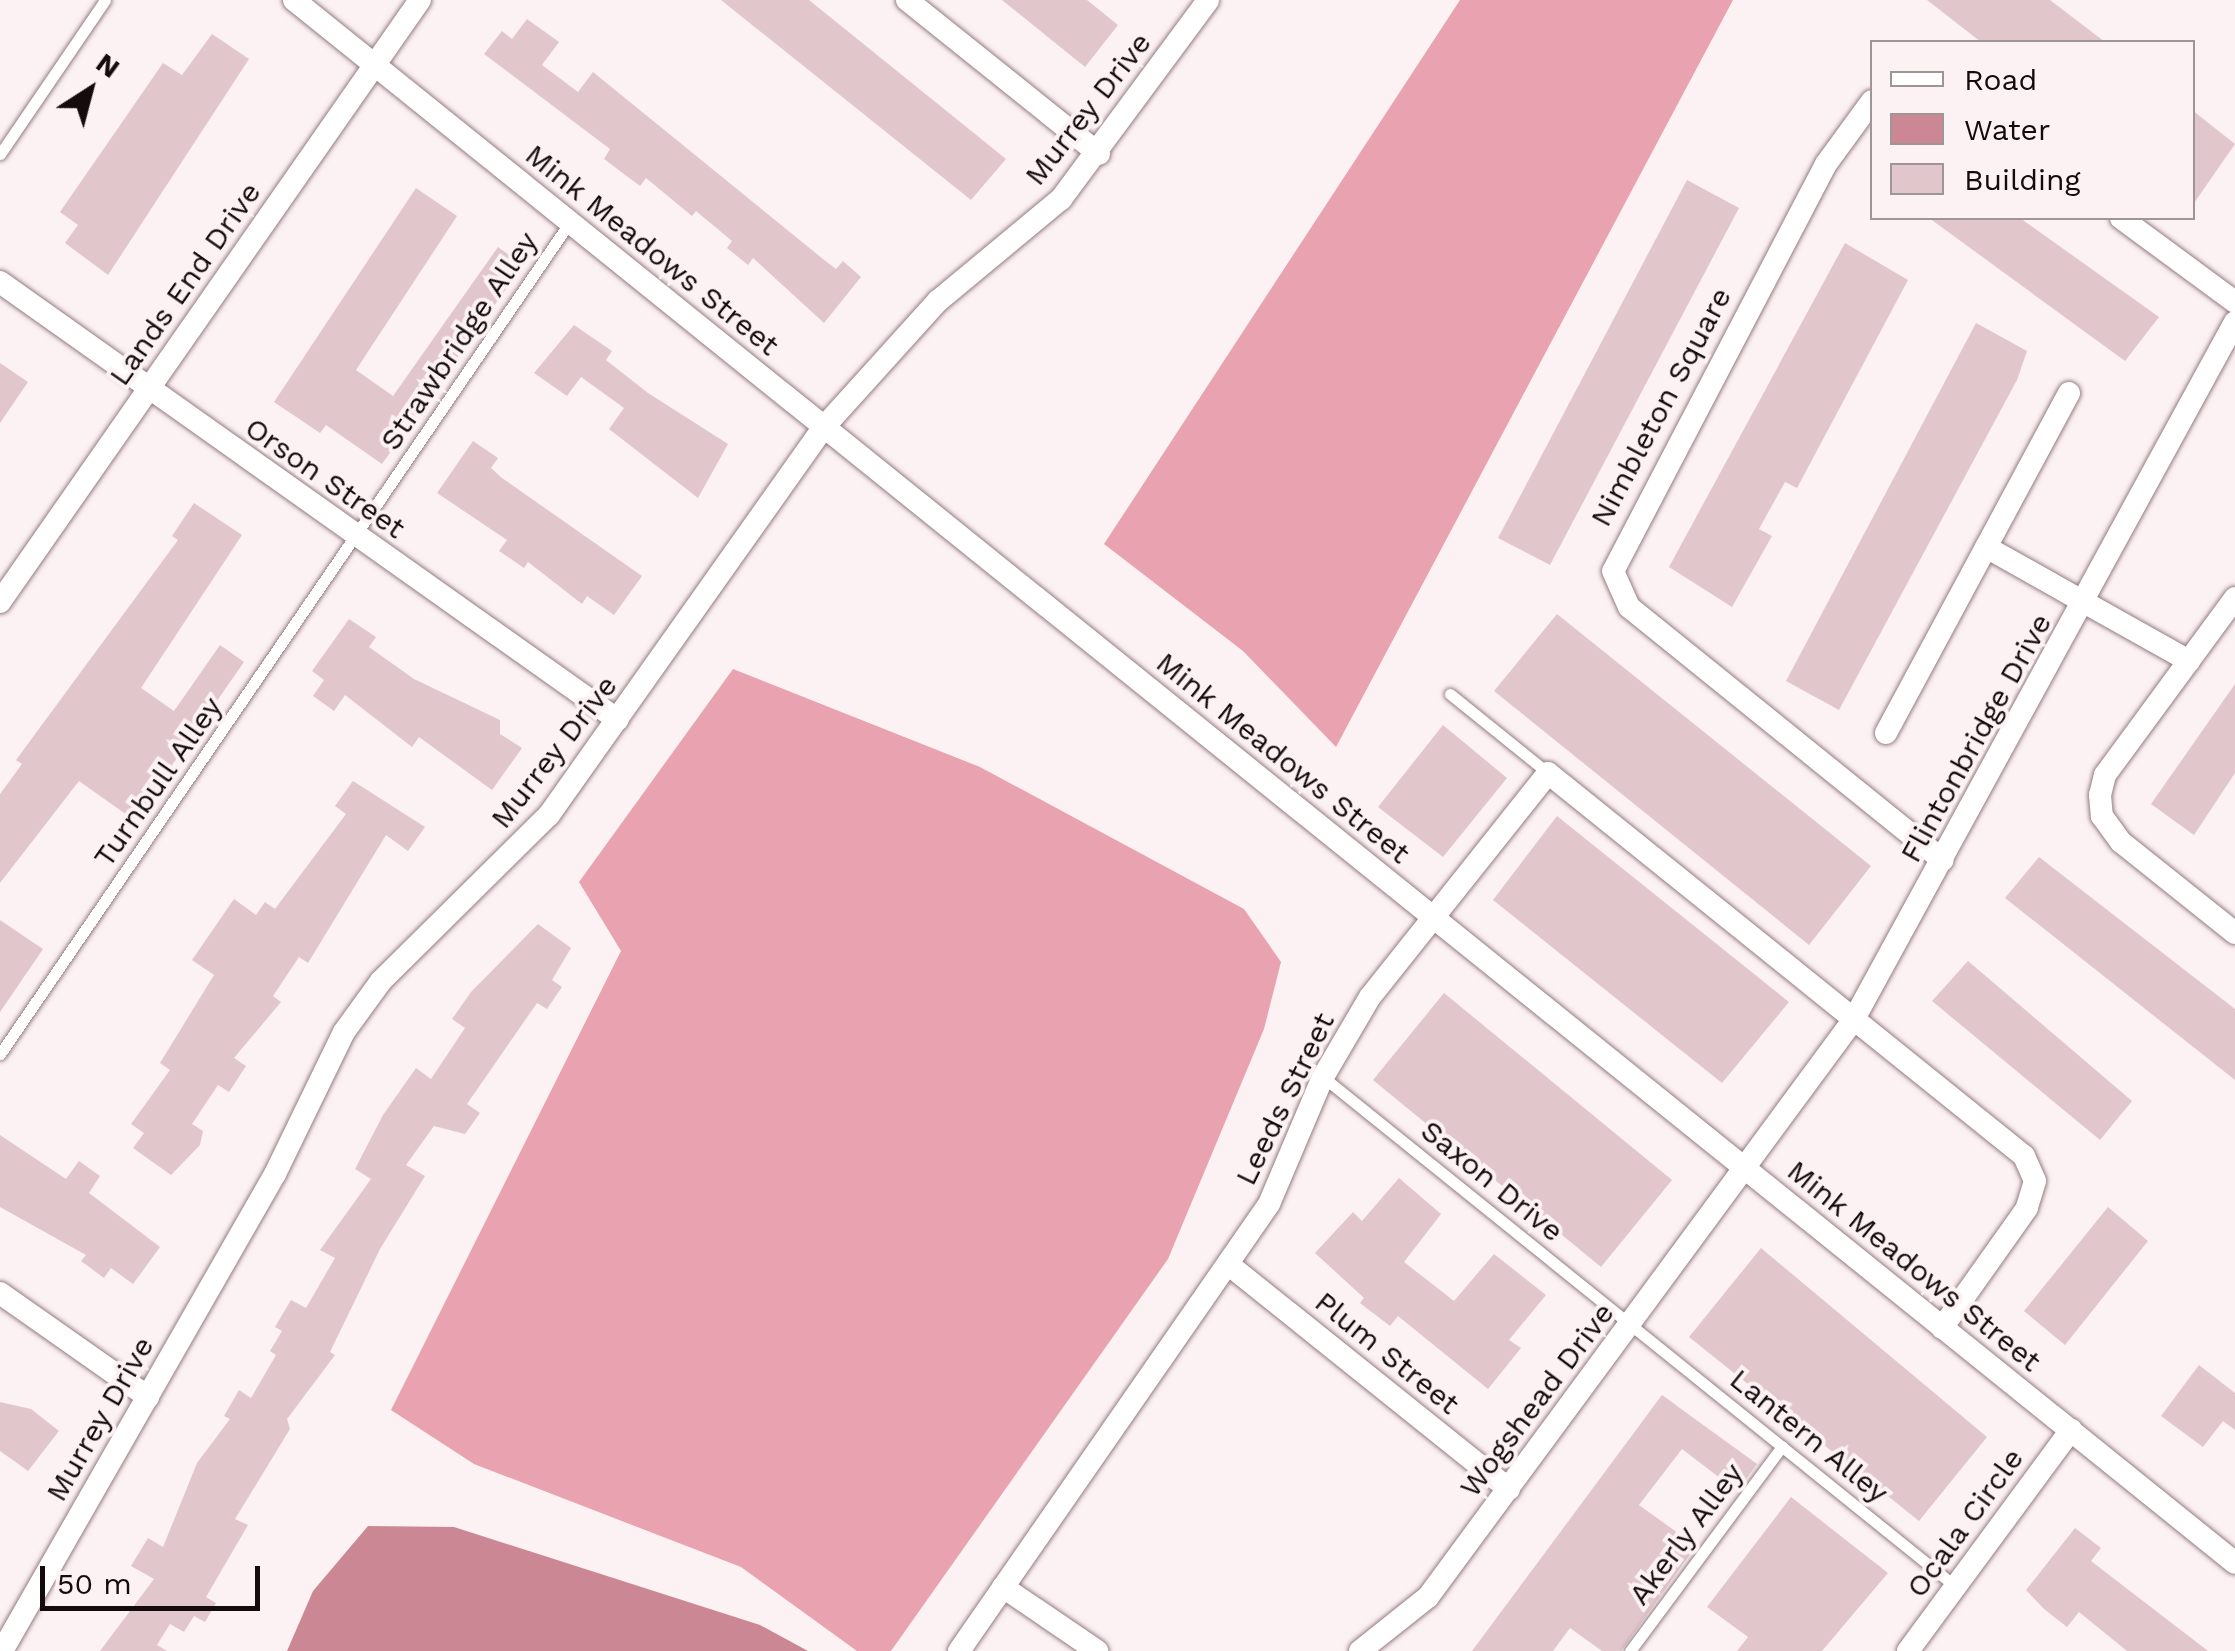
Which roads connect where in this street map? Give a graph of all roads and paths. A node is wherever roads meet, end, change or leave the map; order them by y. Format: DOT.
graph roads {
  1 [pos="104,0"];
  2 [pos="294,0"];
  3 [pos="420,0"];
  4 [pos="907,0"];
  5 [pos="1208,0"];
  6 [pos="374,65"];
  7 [pos="1870,105"];
  8 [pos="0,154"];
  9 [pos="1099,154"];
  10 [pos="2124,220"];
  11 [pos="570,222"];
  12 [pos="0,282"];
  13 [pos="2235,302"];
  14 [pos="2235,322"];
  15 [pos="147,391"];
  16 [pos="2069,394"];
  17 [pos="824,427"];
  18 [pos="356,537"];
  19 [pos="1986,546"];
  20 [pos="2235,598"];
  21 [pos="0,602"];
  22 [pos="2086,605"];
  23 [pos="2189,660"];
  24 [pos="1450,694"];
  25 [pos="618,720"];
  26 [pos="1886,733"];
  27 [pos="1548,774"];
  28 [pos="1943,860"];
  29 [pos="1434,918"];
  30 [pos="2235,933"];
  31 [pos="1854,1019"];
  32 [pos="0,1054"];
  33 [pos="1323,1077"];
  34 [pos="1745,1169"];
  35 [pos="1228,1264"];
  36 [pos="0,1294"];
  37 [pos="1630,1324"];
  38 [pos="1942,1328"];
  39 [pos="148,1396"];
  40 [pos="2071,1430"];
  41 [pos="1782,1446"];
  42 [pos="1509,1489"];
  43 [pos="2235,1563"];
  44 [pos="1956,1586"];
  45 [pos="1003,1587"];
  46 [pos="2,1651"];
  47 [pos="958,1651"];
  48 [pos="1097,1651"];
  49 [pos="1360,1651"];
  50 [pos="1630,1651"];
  51 [pos="1908,1651"];
  1 -- 8 [label="lane"];
  2 -- 6 [label="street, Mink Meadows Street"];
  3 -- 6 [label="street, Lands End Drive"];
  4 -- 9 [label="street"];
  5 -- 9 [label="street, Murrey Drive"];
  6 -- 11 [label="street, Mink Meadows Street"];
  6 -- 15 [label="street, Lands End Drive"];
  7 -- 28 [label="street, Nimbleton Square"];
  9 -- 17 [label="street, Murrey Drive"];
  10 -- 13 [label="street"];
  11 -- 17 [label="street, Mink Meadows Street"];
  11 -- 18 [label="lane, Strawbridge Alley"];
  12 -- 15 [label="street, Orson Street"];
  14 -- 22 [label="street, Flintonbridge Drive"];
  15 -- 18 [label="street, Orson Street"];
  15 -- 21 [label="street, Lands End Drive"];
  16 -- 19 [label="street"];
  17 -- 25 [label="street, Murrey Drive"];
  17 -- 29 [label="street, Mink Meadows Street"];
  18 -- 25 [label="street, Orson Street"];
  18 -- 32 [label="lane, Turnbull Alley"];
  19 -- 22 [label="street"];
  19 -- 26 [label="street"];
  20 -- 23 [label="street"];
  22 -- 23 [label="street"];
  22 -- 28 [label="street, Flintonbridge Drive"];
  23 -- 30 [label="street"];
  24 -- 27 [label="lane"];
  25 -- 39 [label="street, Murrey Drive"];
  27 -- 29 [label="street, Leeds Street"];
  27 -- 31 [label="street"];
  28 -- 31 [label="street, Flintonbridge Drive"];
  29 -- 33 [label="street, Leeds Street"];
  29 -- 34 [label="street, Mink Meadows Street"];
  31 -- 34 [label="street, Flintonbridge Drive"];
  31 -- 38 [label="street"];
  33 -- 35 [label="street, Leeds Street"];
  33 -- 37 [label="lane, Saxon Drive"];
  34 -- 37 [label="street, Wogshead Drive"];
  34 -- 38 [label="street, Mink Meadows Street"];
  35 -- 42 [label="street, Plum Street"];
  35 -- 45 [label="street, Leeds Street"];
  36 -- 39 [label="street"];
  37 -- 41 [label="lane, Lantern Alley"];
  37 -- 42 [label="street, Wogshead Drive"];
  38 -- 40 [label="street, Mink Meadows Street"];
  39 -- 46 [label="street, Murrey Drive"];
  40 -- 43 [label="street, Mink Meadows Street"];
  40 -- 44 [label="street, Ocala Circle"];
  41 -- 44 [label="lane, Lantern Alley"];
  41 -- 50 [label="lane, Akerly Alley"];
  42 -- 49 [label="street, Wogshead Drive"];
  44 -- 51 [label="street, Ocala Circle"];
  45 -- 47 [label="street"];
  45 -- 48 [label="street"];
}
